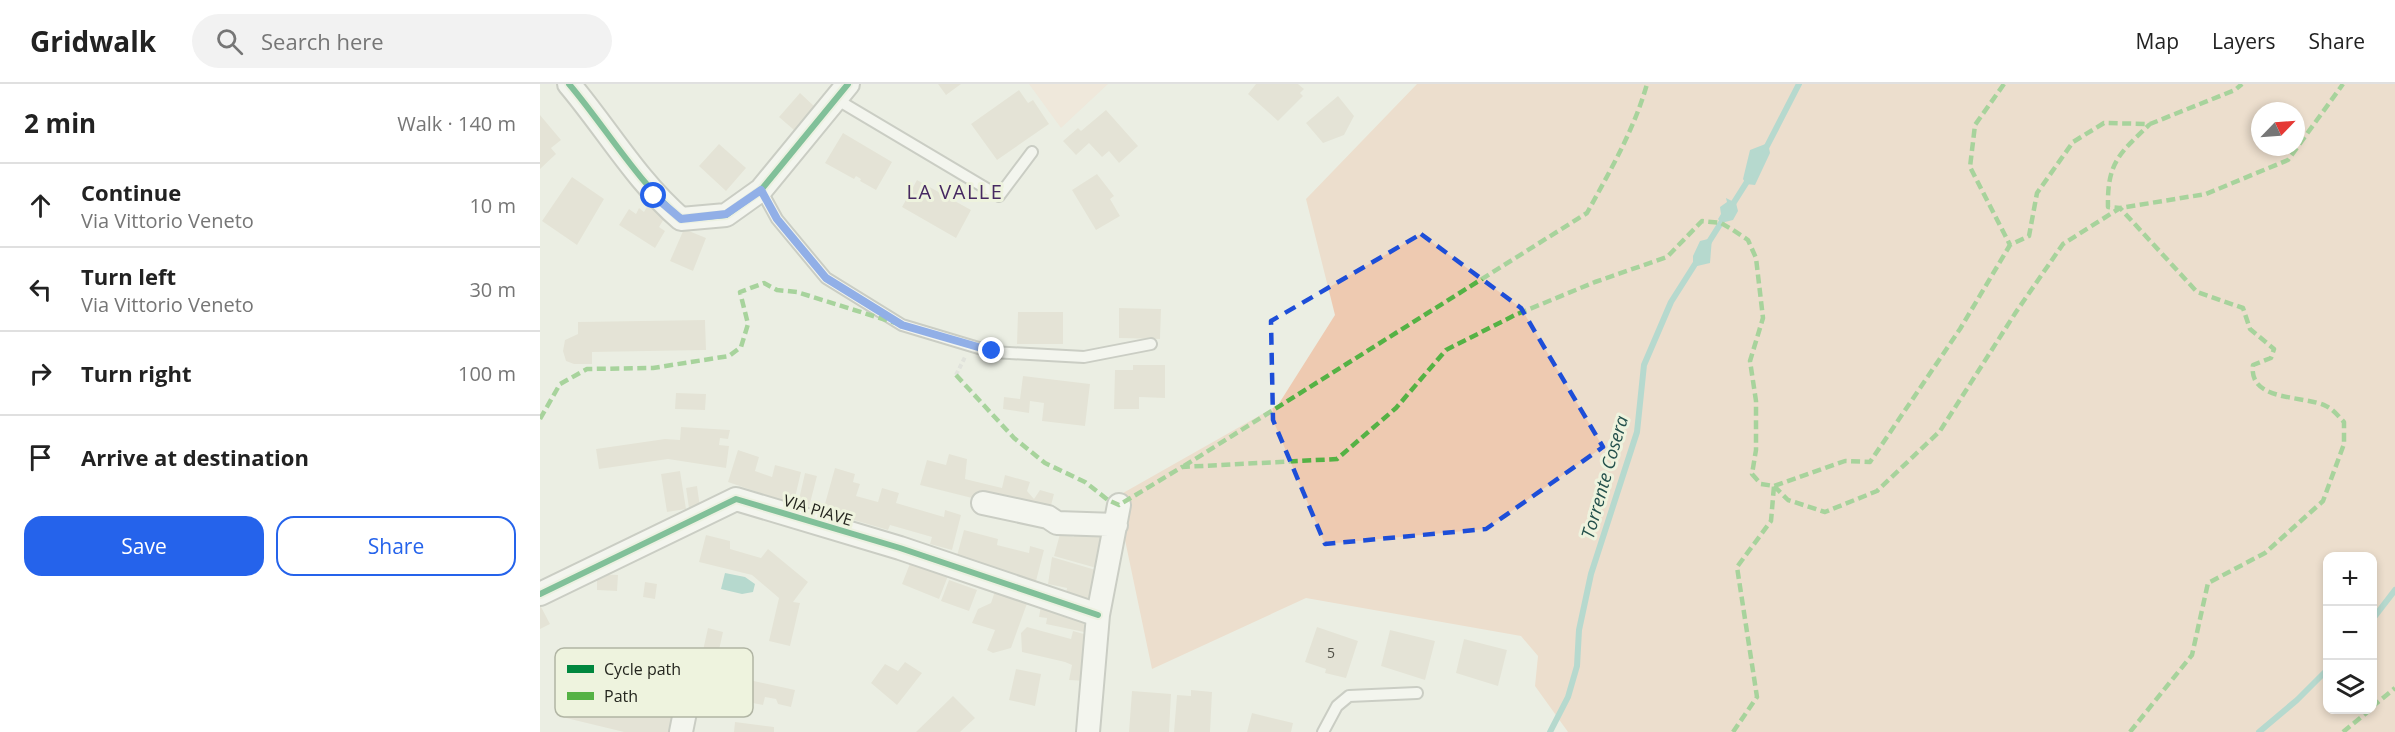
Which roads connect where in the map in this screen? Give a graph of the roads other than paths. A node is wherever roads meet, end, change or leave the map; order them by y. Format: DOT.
graph roads {
  1 [pos="568,84"];
  2 [pos="842,91"];
  3 [pos="1032,152"];
  4 [pos="761,190"];
  5 [pos="1151,344"];
  6 [pos="983,503"];
  7 [pos="540,594"];
  8 [pos="1098,615"];
  9 [pos="1417,693"];
  10 [pos="684,717"];
  11 [pos="681,732"];
  12 [pos="1088,732"];
  13 [pos="1323,732"];
  1 -- 4 [label="street"];
  2 -- 3 [label="lane"];
  2 -- 4 [label="street"];
  4 -- 5 [label="lane"];
  6 -- 8 [label="street"];
  7 -- 8 [label="street, VIA PIAVE"];
  8 -- 12 [label="street"];
  9 -- 13 [label="lane"];
  10 -- 11 [label="street"];
}
